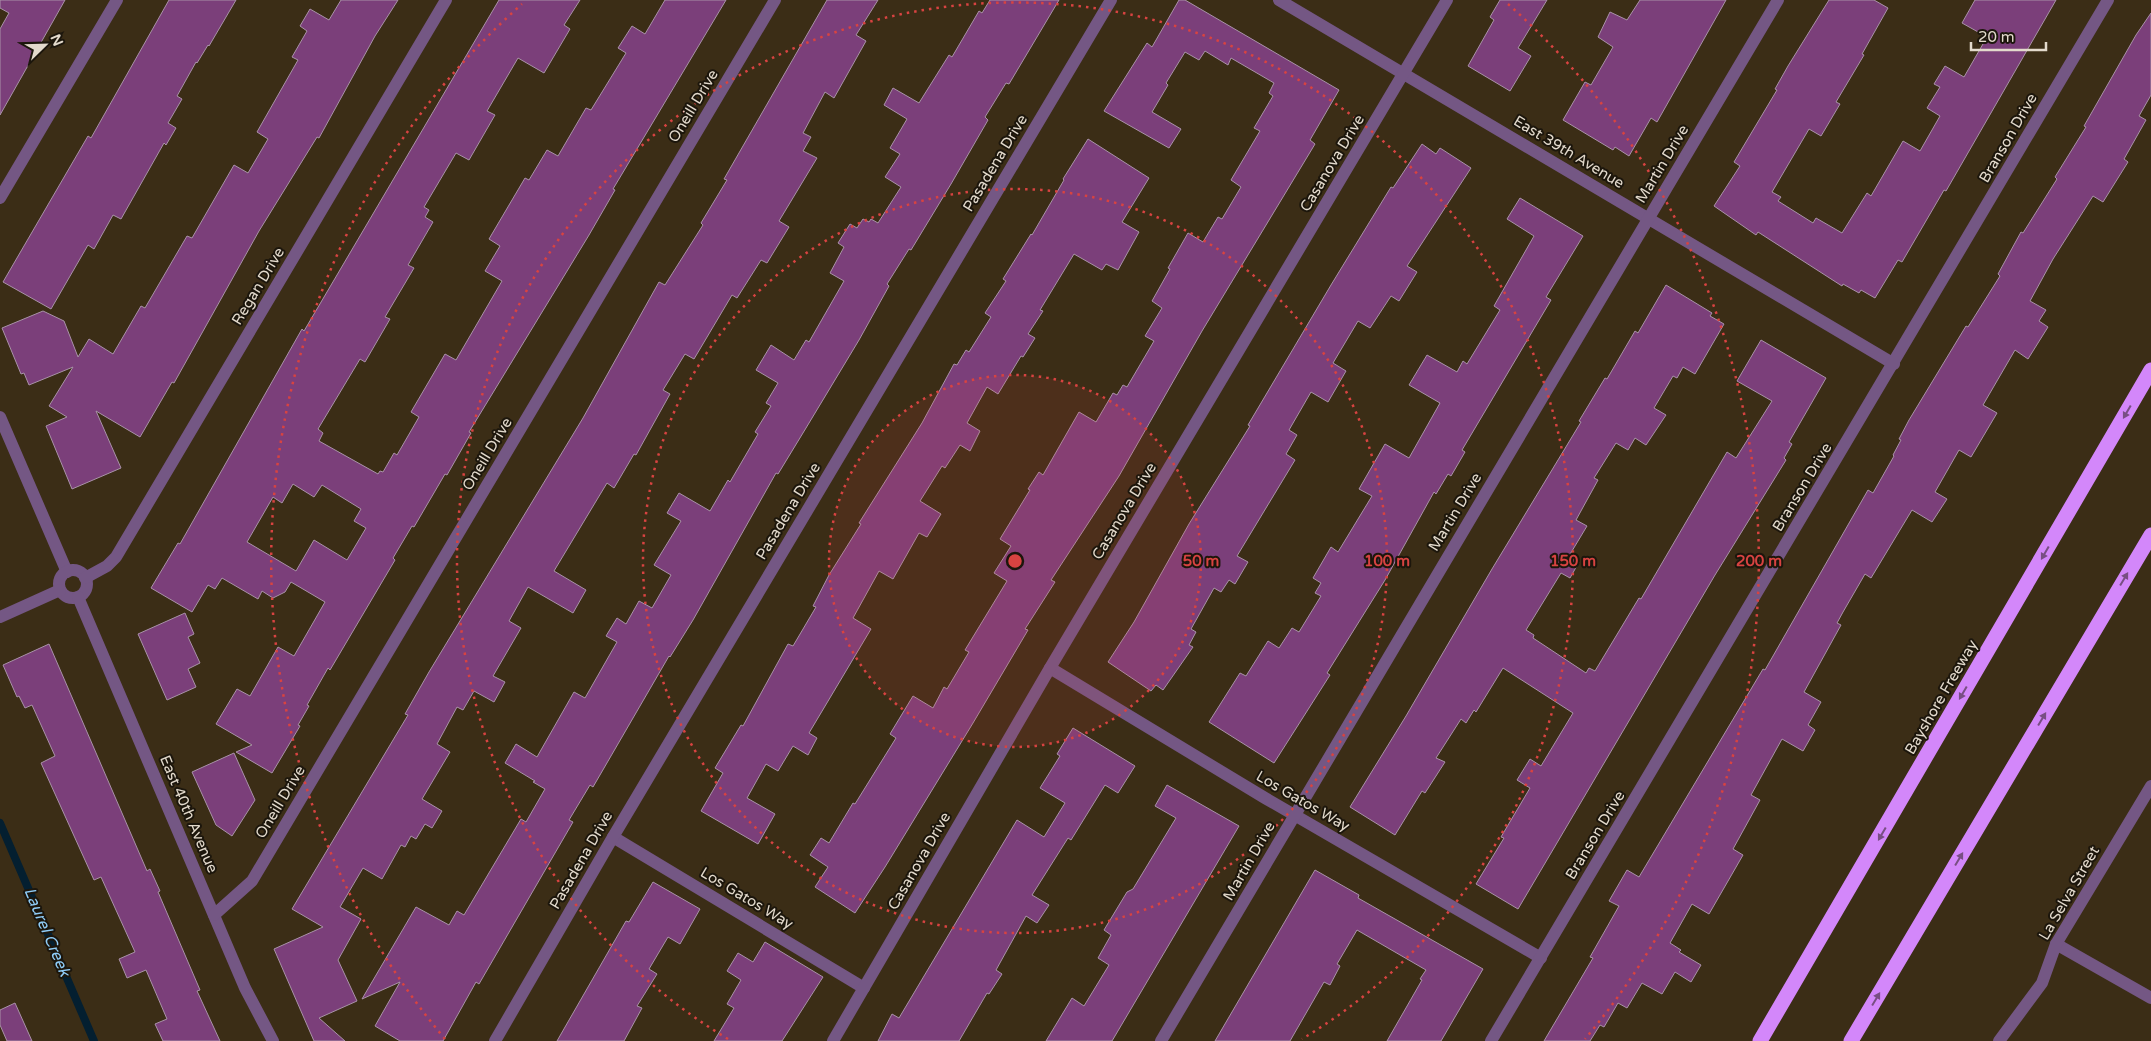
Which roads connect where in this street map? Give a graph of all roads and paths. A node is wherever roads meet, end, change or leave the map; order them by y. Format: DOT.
graph roads {
  1 [pos="117,0"];
  2 [pos="446,0"];
  3 [pos="775,0"];
  4 [pos="1111,0"];
  5 [pos="1278,0"];
  6 [pos="1447,0"];
  7 [pos="1778,0"];
  8 [pos="2108,0"];
  9 [pos="1404,73"];
  10 [pos="0,198"];
  11 [pos="1649,218"];
  12 [pos="1894,364"];
  13 [pos="2151,370"];
  14 [pos="0,417"];
  15 [pos="2151,534"];
  16 [pos="67,572"];
  17 [pos="85,578"];
  18 [pos="60,590"];
  19 [pos="78,597"];
  20 [pos="0,617"];
  21 [pos="1050,668"];
  22 [pos="2151,786"];
  23 [pos="1295,815"];
  24 [pos="613,837"];
  25 [pos="214,915"];
  26 [pos="2056,944"];
  27 [pos="1541,958"];
  28 [pos="864,988"];
  29 [pos="2151,998"];
  30 [pos="273,1041"];
  31 [pos="495,1041"];
  32 [pos="832,1041"];
  33 [pos="1162,1041"];
  34 [pos="1491,1041"];
  35 [pos="1760,1041"];
  36 [pos="1851,1041"];
  37 [pos="1999,1041"];
  1 -- 10 [label="street"];
  2 -- 17 [label="street, Regan Drive"];
  3 -- 25 [label="street, Oneill Drive"];
  4 -- 24 [label="street, Pasadena Drive"];
  5 -- 9 [label="street, East 39th Avenue"];
  6 -- 9 [label="street, Casanova Drive"];
  7 -- 11 [label="street, Martin Drive"];
  8 -- 12 [label="street, Branson Drive"];
  9 -- 11 [label="street, East 39th Avenue"];
  9 -- 21 [label="street, Casanova Drive"];
  11 -- 12 [label="street, East 39th Avenue"];
  11 -- 23 [label="street, Martin Drive"];
  12 -- 27 [label="street, Branson Drive"];
  13 -- 35 [label="highway, Bayshore Freeway, one-way"];
  14 -- 16 [label="street"];
  36 -- 15 [label="highway, one-way"];
  16 -- 17 [label="street"];
  16 -- 18 [label="street"];
  17 -- 19 [label="street"];
  18 -- 19 [label="street"];
  18 -- 20 [label="street"];
  19 -- 25 [label="street, East 40th Avenue"];
  21 -- 23 [label="street, Los Gatos Way"];
  21 -- 28 [label="street, Casanova Drive"];
  22 -- 26 [label="street, La Selva Street"];
  23 -- 27 [label="street, Los Gatos Way"];
  23 -- 33 [label="street, Martin Drive"];
  24 -- 28 [label="street, Los Gatos Way"];
  24 -- 31 [label="street, Pasadena Drive"];
  25 -- 30 [label="street, East 40th Avenue"];
  26 -- 29 [label="street"];
  26 -- 37 [label="street, La Selva Street"];
  27 -- 34 [label="street, Branson Drive"];
  28 -- 32 [label="street, Casanova Drive"];
}
